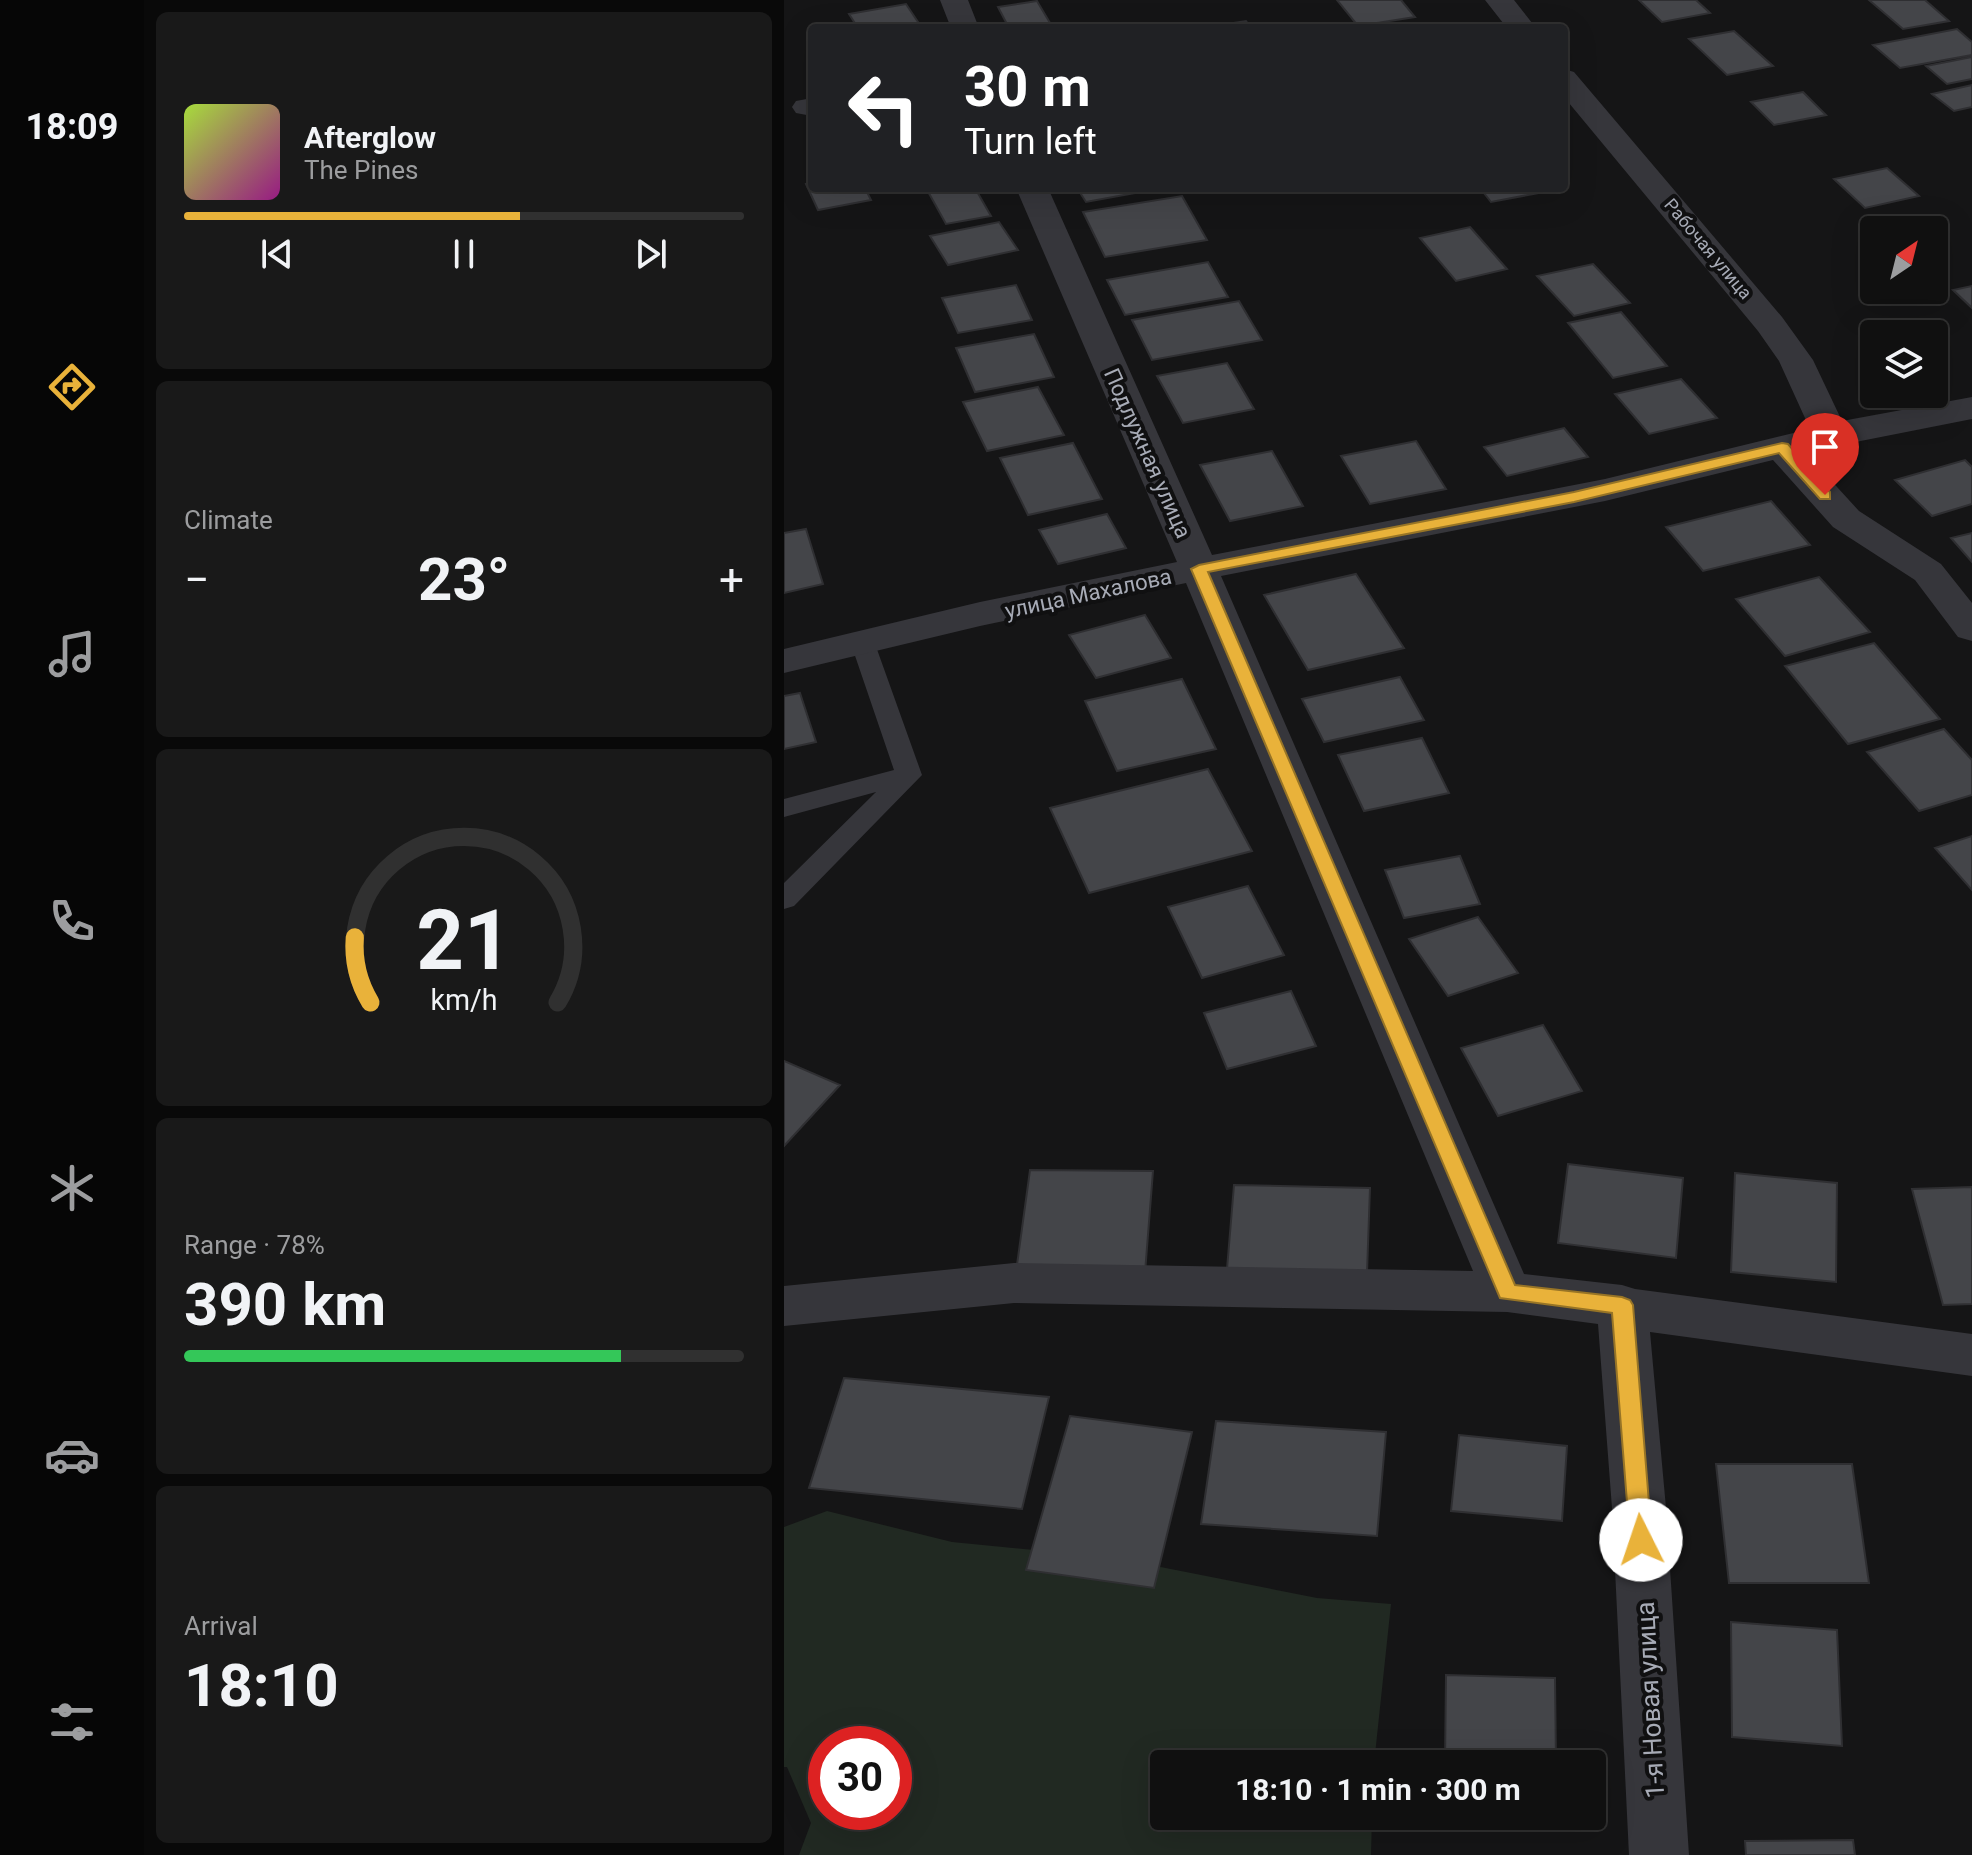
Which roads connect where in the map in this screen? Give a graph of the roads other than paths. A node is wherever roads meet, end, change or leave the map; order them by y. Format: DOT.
graph roads {
  1 [pos="954,0"];
  2 [pos="1499,0"];
  3 [pos="963,24"];
  4 [pos="1519,24"];
  5 [pos="1568,83"];
  6 [pos="1034,192"];
  7 [pos="1972,408"];
  8 [pos="1831,435"];
  9 [pos="1782,448"];
  10 [pos="1199,569"];
  11 [pos="1972,629"];
  12 [pos="862,641"];
  13 [pos="784,661"];
  14 [pos="909,775"];
  15 [pos="784,808"];
  16 [pos="784,899"];
  17 [pos="1507,1292"];
  18 [pos="1622,1305"];
  19 [pos="784,1306"];
  20 [pos="1972,1355"];
  21 [pos="1659,1855"];
  1 -- 3 [label="street"];
  2 -- 4 [label="street"];
  5 -- 8 [label="street, Рабочая улица"];
  6 -- 10 [label="street, Подлужная улица"];
  7 -- 8 [label="street, улица Махалова"];
  8 -- 9 [label="street, улица Махалова"];
  9 -- 10 [label="street, улица Махалова"];
  9 -- 11 [label="street"];
  10 -- 12 [label="street, улица Махалова"];
  10 -- 17 [label="street, Подлужная улица"];
  12 -- 13 [label="street, улица Махалова"];
  12 -- 14 [label="lane"];
  14 -- 15 [label="lane"];
  14 -- 16 [label="lane"];
  17 -- 18 [label="street"];
  17 -- 19 [label="street"];
  18 -- 20 [label="street"];
  18 -- 21 [label="street, 1-я Новая улица"];
}
